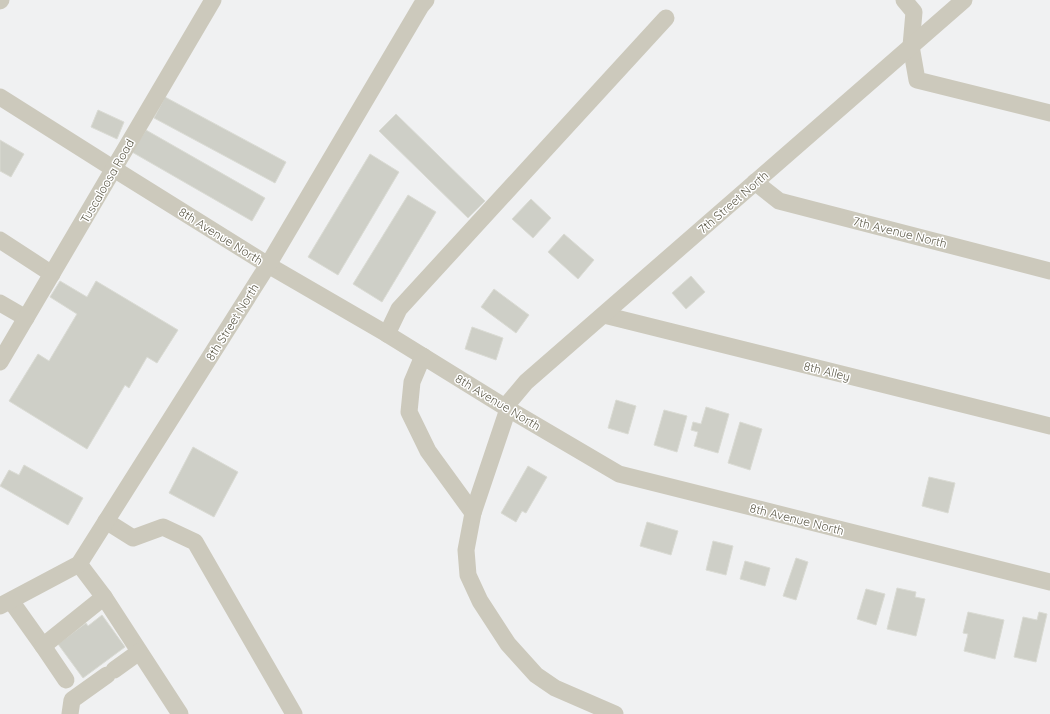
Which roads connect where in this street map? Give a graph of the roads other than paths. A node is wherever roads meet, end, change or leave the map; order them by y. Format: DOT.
graph roads {
  1 [pos="213,0"];
  2 [pos="426,0"];
  3 [pos="904,0"];
  4 [pos="964,0"];
  5 [pos="666,18"];
  6 [pos="911,46"];
  7 [pos="0,96"];
  8 [pos="1050,113"];
  9 [pos="114,170"];
  10 [pos="755,182"];
  11 [pos="0,240"];
  12 [pos="268,265"];
  13 [pos="1050,271"];
  14 [pos="52,274"];
  15 [pos="0,302"];
  16 [pos="604,315"];
  17 [pos="26,318"];
  18 [pos="387,334"];
  19 [pos="423,356"];
  20 [pos="0,362"];
  21 [pos="507,408"];
  22 [pos="1050,426"];
  23 [pos="473,513"];
  24 [pos="106,521"];
  25 [pos="79,564"];
  26 [pos="1050,582"];
  27 [pos="104,597"];
  28 [pos="5,604"];
  29 [pos="43,646"];
  30 [pos="139,652"];
  31 [pos="66,680"];
  32 [pos="70,714"];
  33 [pos="180,714"];
  34 [pos="294,714"];
  35 [pos="615,714"];
  1 -- 9 [label="street, Tuscaloosa Road"];
  2 -- 12 [label="street, 8th Street North"];
  3 -- 6 [label="street"];
  4 -- 6 [label="street, 7th Street North"];
  5 -- 18 [label="street"];
  6 -- 8 [label="street"];
  6 -- 10 [label="street, 7th Street North"];
  7 -- 9 [label="street, 8th Avenue North"];
  9 -- 12 [label="street, 8th Avenue North"];
  9 -- 14 [label="street, Tuscaloosa Road"];
  10 -- 13 [label="street, 7th Avenue North"];
  10 -- 16 [label="street, 7th Street North"];
  11 -- 14 [label="street"];
  12 -- 18 [label="street, 8th Avenue North"];
  12 -- 24 [label="street, 8th Street North"];
  14 -- 17 [label="street, Tuscaloosa Road"];
  15 -- 17 [label="street"];
  16 -- 21 [label="street, 7th Street North"];
  16 -- 22 [label="street, 8th Alley"];
  17 -- 20 [label="street, Tuscaloosa Road"];
  18 -- 19 [label="street, 8th Avenue North"];
  19 -- 21 [label="street, 8th Avenue North"];
  19 -- 23 [label="street"];
  21 -- 23 [label="street"];
  21 -- 26 [label="street, 8th Avenue North"];
  23 -- 35 [label="street"];
  24 -- 25 [label="street, 8th Street North"];
  24 -- 34 [label="street"];
  25 -- 27 [label="street"];
  25 -- 28 [label="street, 8th Street North"];
  27 -- 29 [label="street"];
  27 -- 30 [label="street"];
  28 -- 29 [label="street"];
  29 -- 31 [label="street"];
  30 -- 32 [label="street"];
  30 -- 33 [label="street"];
}
